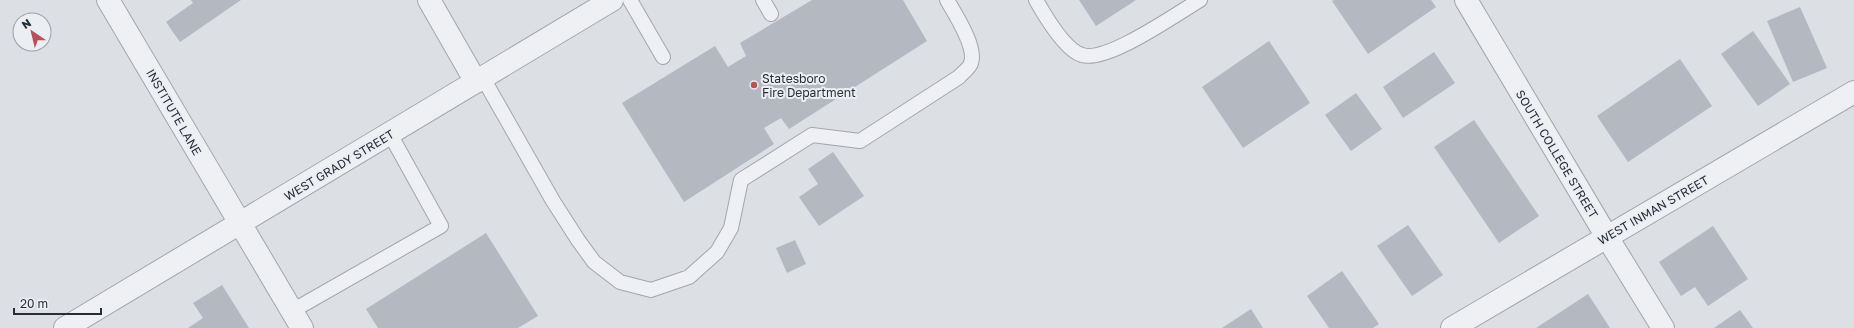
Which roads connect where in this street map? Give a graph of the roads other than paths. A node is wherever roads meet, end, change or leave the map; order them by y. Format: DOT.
graph roads {
  1 [pos="108,0"];
  2 [pos="429,0"];
  3 [pos="612,0"];
  4 [pos="630,0"];
  5 [pos="763,0"];
  6 [pos="947,0"];
  7 [pos="1036,0"];
  8 [pos="1200,0"];
  9 [pos="1466,0"];
  10 [pos="771,14"];
  11 [pos="663,58"];
  12 [pos="479,80"];
  13 [pos="1854,92"];
  14 [pos="390,134"];
  15 [pos="239,224"];
  16 [pos="1606,237"];
  17 [pos="297,320"];
  18 [pos="65,328"];
  19 [pos="1452,328"];
  20 [pos="1663,328"];
  1 -- 15 [label="street, INSTITUTE LANE"];
  2 -- 12 [label="street"];
  3 -- 12 [label="street, WEST GRADY STREET"];
  4 -- 11 [label="lane"];
  5 -- 10 [label="lane"];
  6 -- 12 [label="lane"];
  7 -- 8 [label="lane"];
  9 -- 16 [label="street, SOUTH COLLEGE STREET"];
  12 -- 14 [label="street, WEST GRADY STREET"];
  13 -- 16 [label="street, WEST INMAN STREET"];
  14 -- 15 [label="street, WEST GRADY STREET"];
  14 -- 17 [label="lane"];
  15 -- 17 [label="street, INSTITUTE LANE"];
  15 -- 18 [label="street, WEST GRADY STREET"];
  16 -- 19 [label="street, WEST INMAN STREET"];
  16 -- 20 [label="street, SOUTH COLLEGE STREET"];
}
